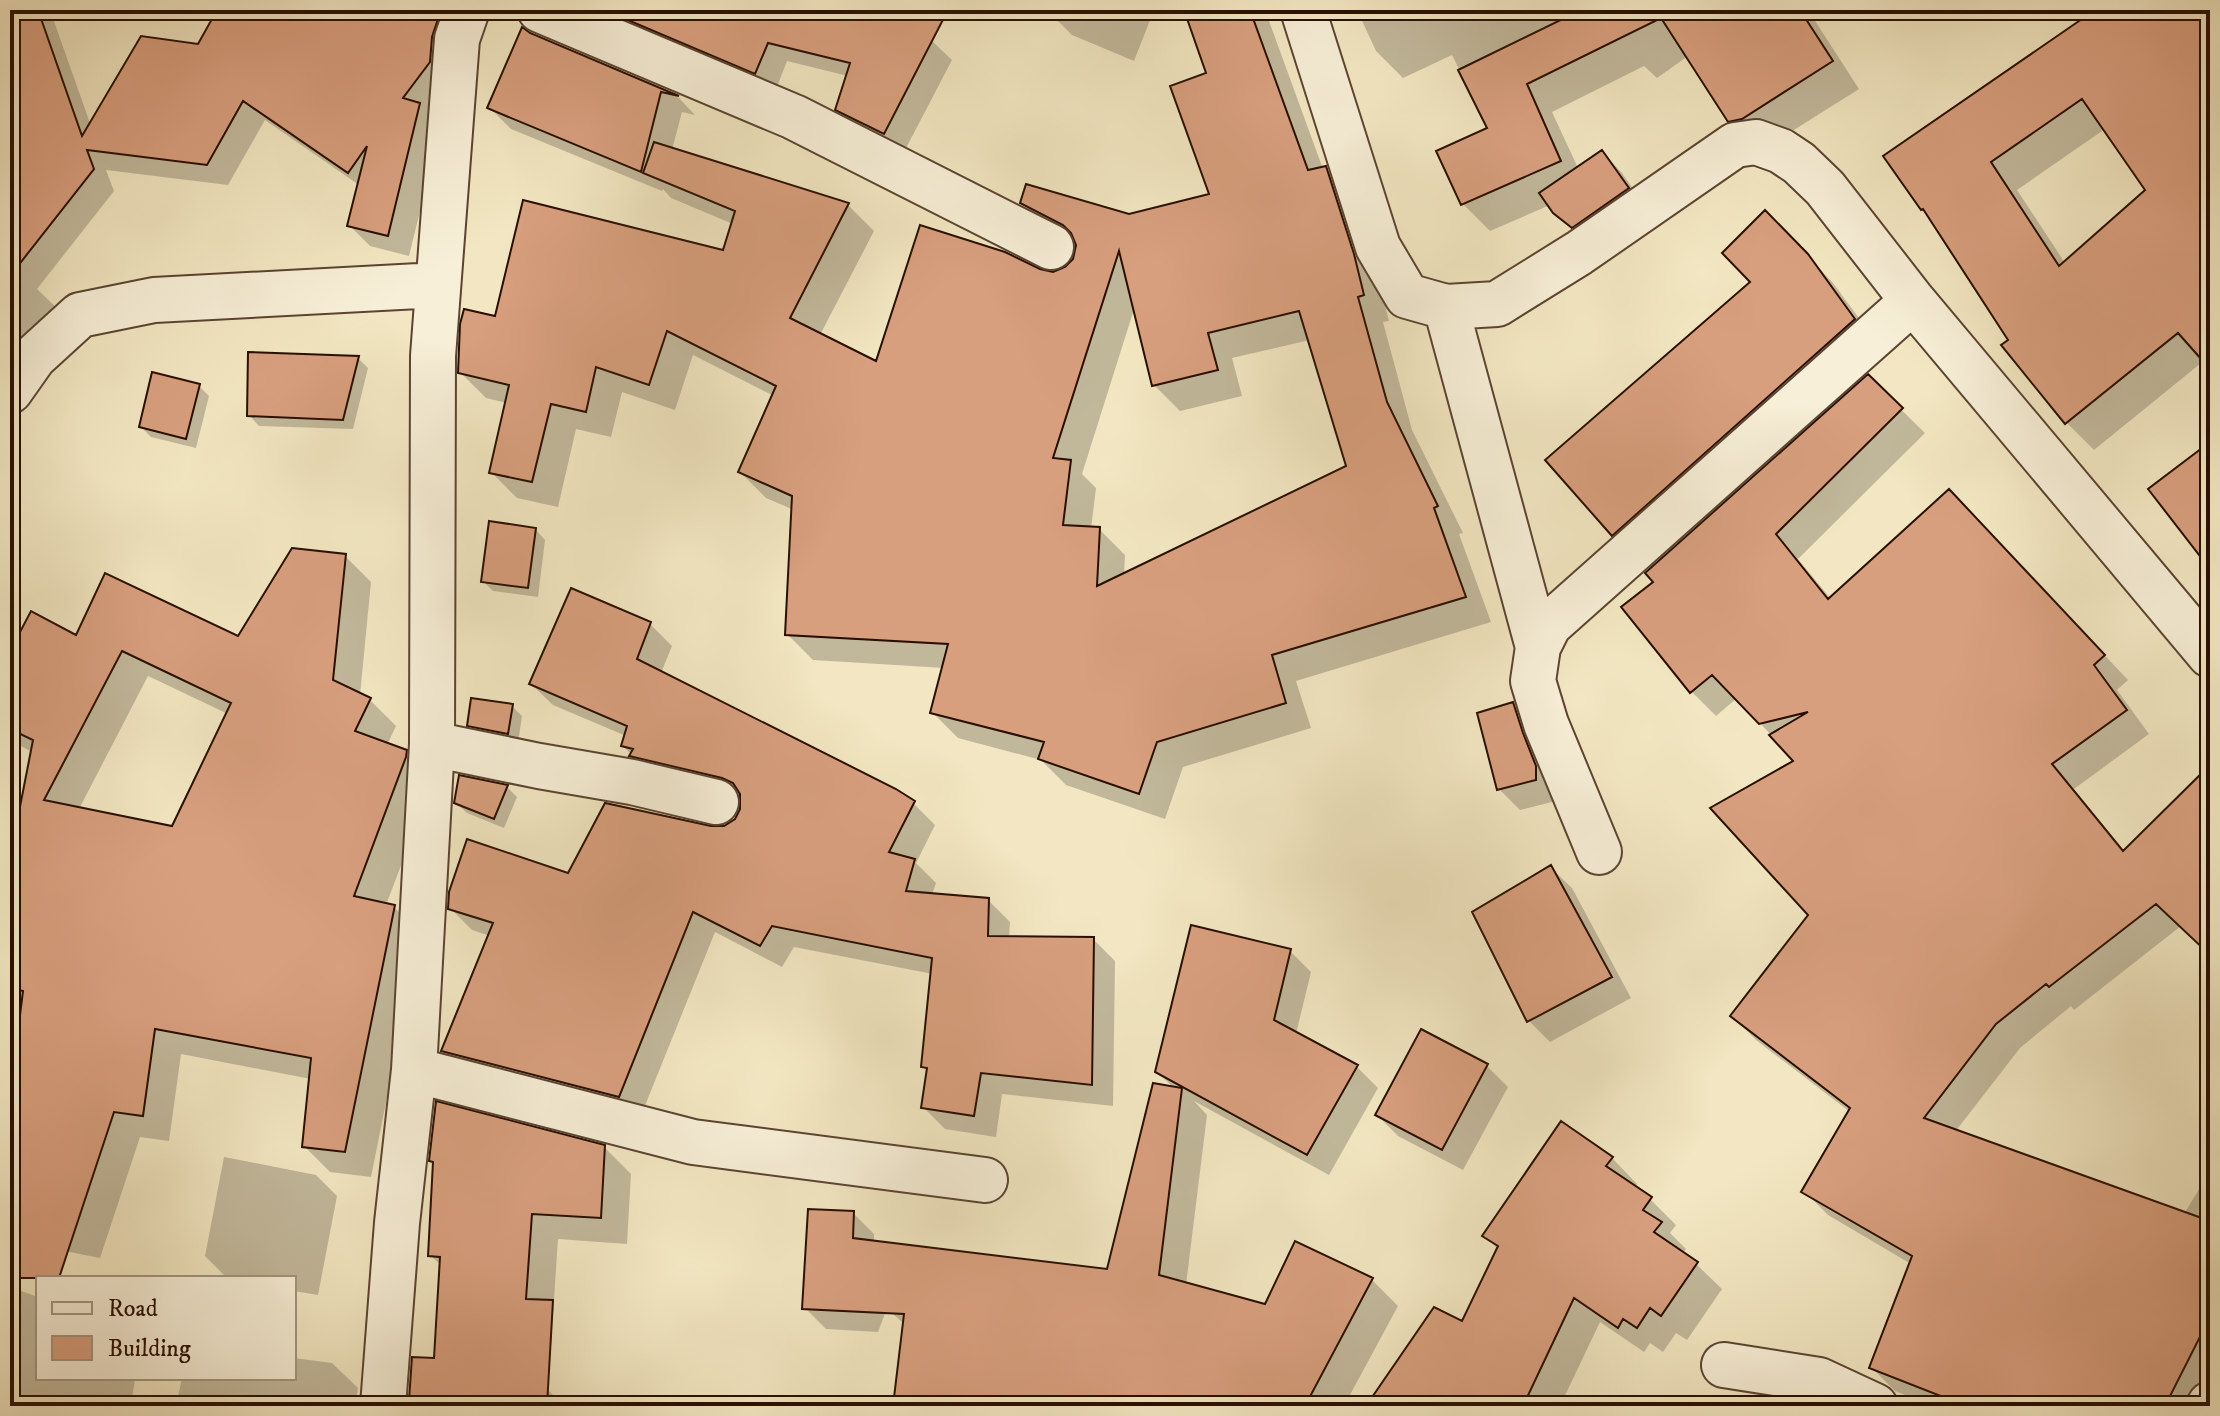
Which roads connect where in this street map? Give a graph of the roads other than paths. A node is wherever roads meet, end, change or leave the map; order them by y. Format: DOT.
graph roads {
  1 [pos="467,10"];
  2 [pos="540,10"];
  3 [pos="1303,10"];
  4 [pos="1051,247"];
  5 [pos="438,285"];
  6 [pos="1913,301"];
  7 [pos="1446,307"];
  8 [pos="10,391"];
  9 [pos="1538,647"];
  10 [pos="2210,655"];
  11 [pos="432,744"];
  12 [pos="716,802"];
  13 [pos="1599,852"];
  14 [pos="414,1070"];
  15 [pos="985,1180"];
  16 [pos="1724,1365"];
  17 [pos="383,1406"];
  18 [pos="1875,1406"];
  1 -- 5 [label="street"];
  2 -- 4 [label="street"];
  3 -- 7 [label="street"];
  5 -- 8 [label="street"];
  5 -- 11 [label="street"];
  6 -- 7 [label="street"];
  6 -- 9 [label="street"];
  6 -- 10 [label="street"];
  7 -- 9 [label="street"];
  9 -- 13 [label="street"];
  11 -- 12 [label="street"];
  11 -- 14 [label="street"];
  14 -- 15 [label="street"];
  14 -- 17 [label="street"];
  16 -- 18 [label="street"];
}
